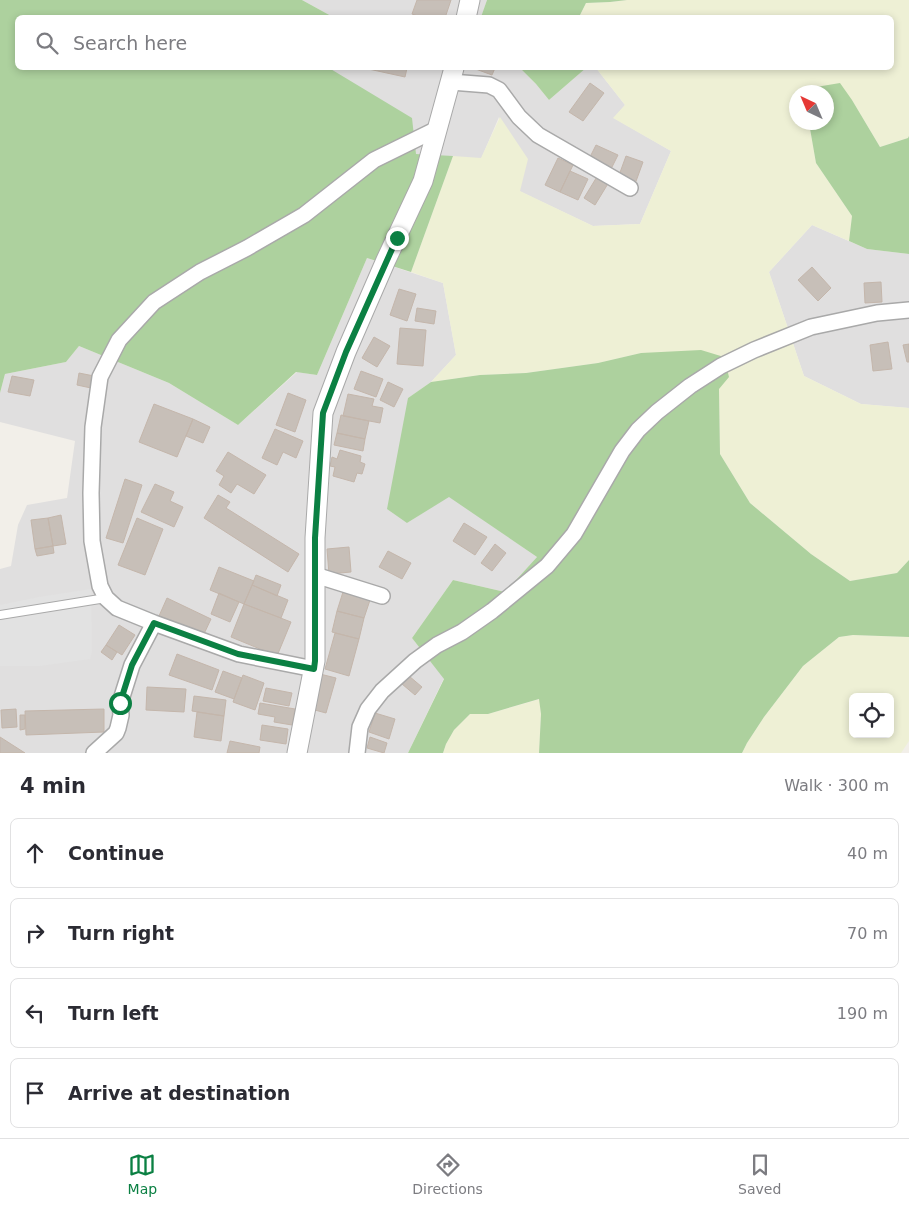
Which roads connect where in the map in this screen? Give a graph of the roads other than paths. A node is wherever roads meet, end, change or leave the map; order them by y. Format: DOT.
graph roads {
  1 [pos="470,0"];
  2 [pos="467,15"];
  3 [pos="453,74"];
  4 [pos="437,129"];
  5 [pos="630,188"];
  6 [pos="909,310"];
  7 [pos="315,575"];
  8 [pos="382,596"];
  9 [pos="106,598"];
  10 [pos="0,615"];
  11 [pos="154,623"];
  12 [pos="314,669"];
  13 [pos="94,753"];
  14 [pos="297,753"];
  15 [pos="357,753"];
  1 -- 2 [label="street"];
  3 -- 4 [label="street"];
  3 -- 5 [label="street"];
  4 -- 7 [label="street"];
  4 -- 9 [label="street"];
  6 -- 15 [label="street"];
  7 -- 8 [label="street"];
  7 -- 12 [label="street"];
  9 -- 10 [label="lane"];
  9 -- 11 [label="street"];
  11 -- 12 [label="street"];
  11 -- 13 [label="street"];
  12 -- 14 [label="street"];
}
